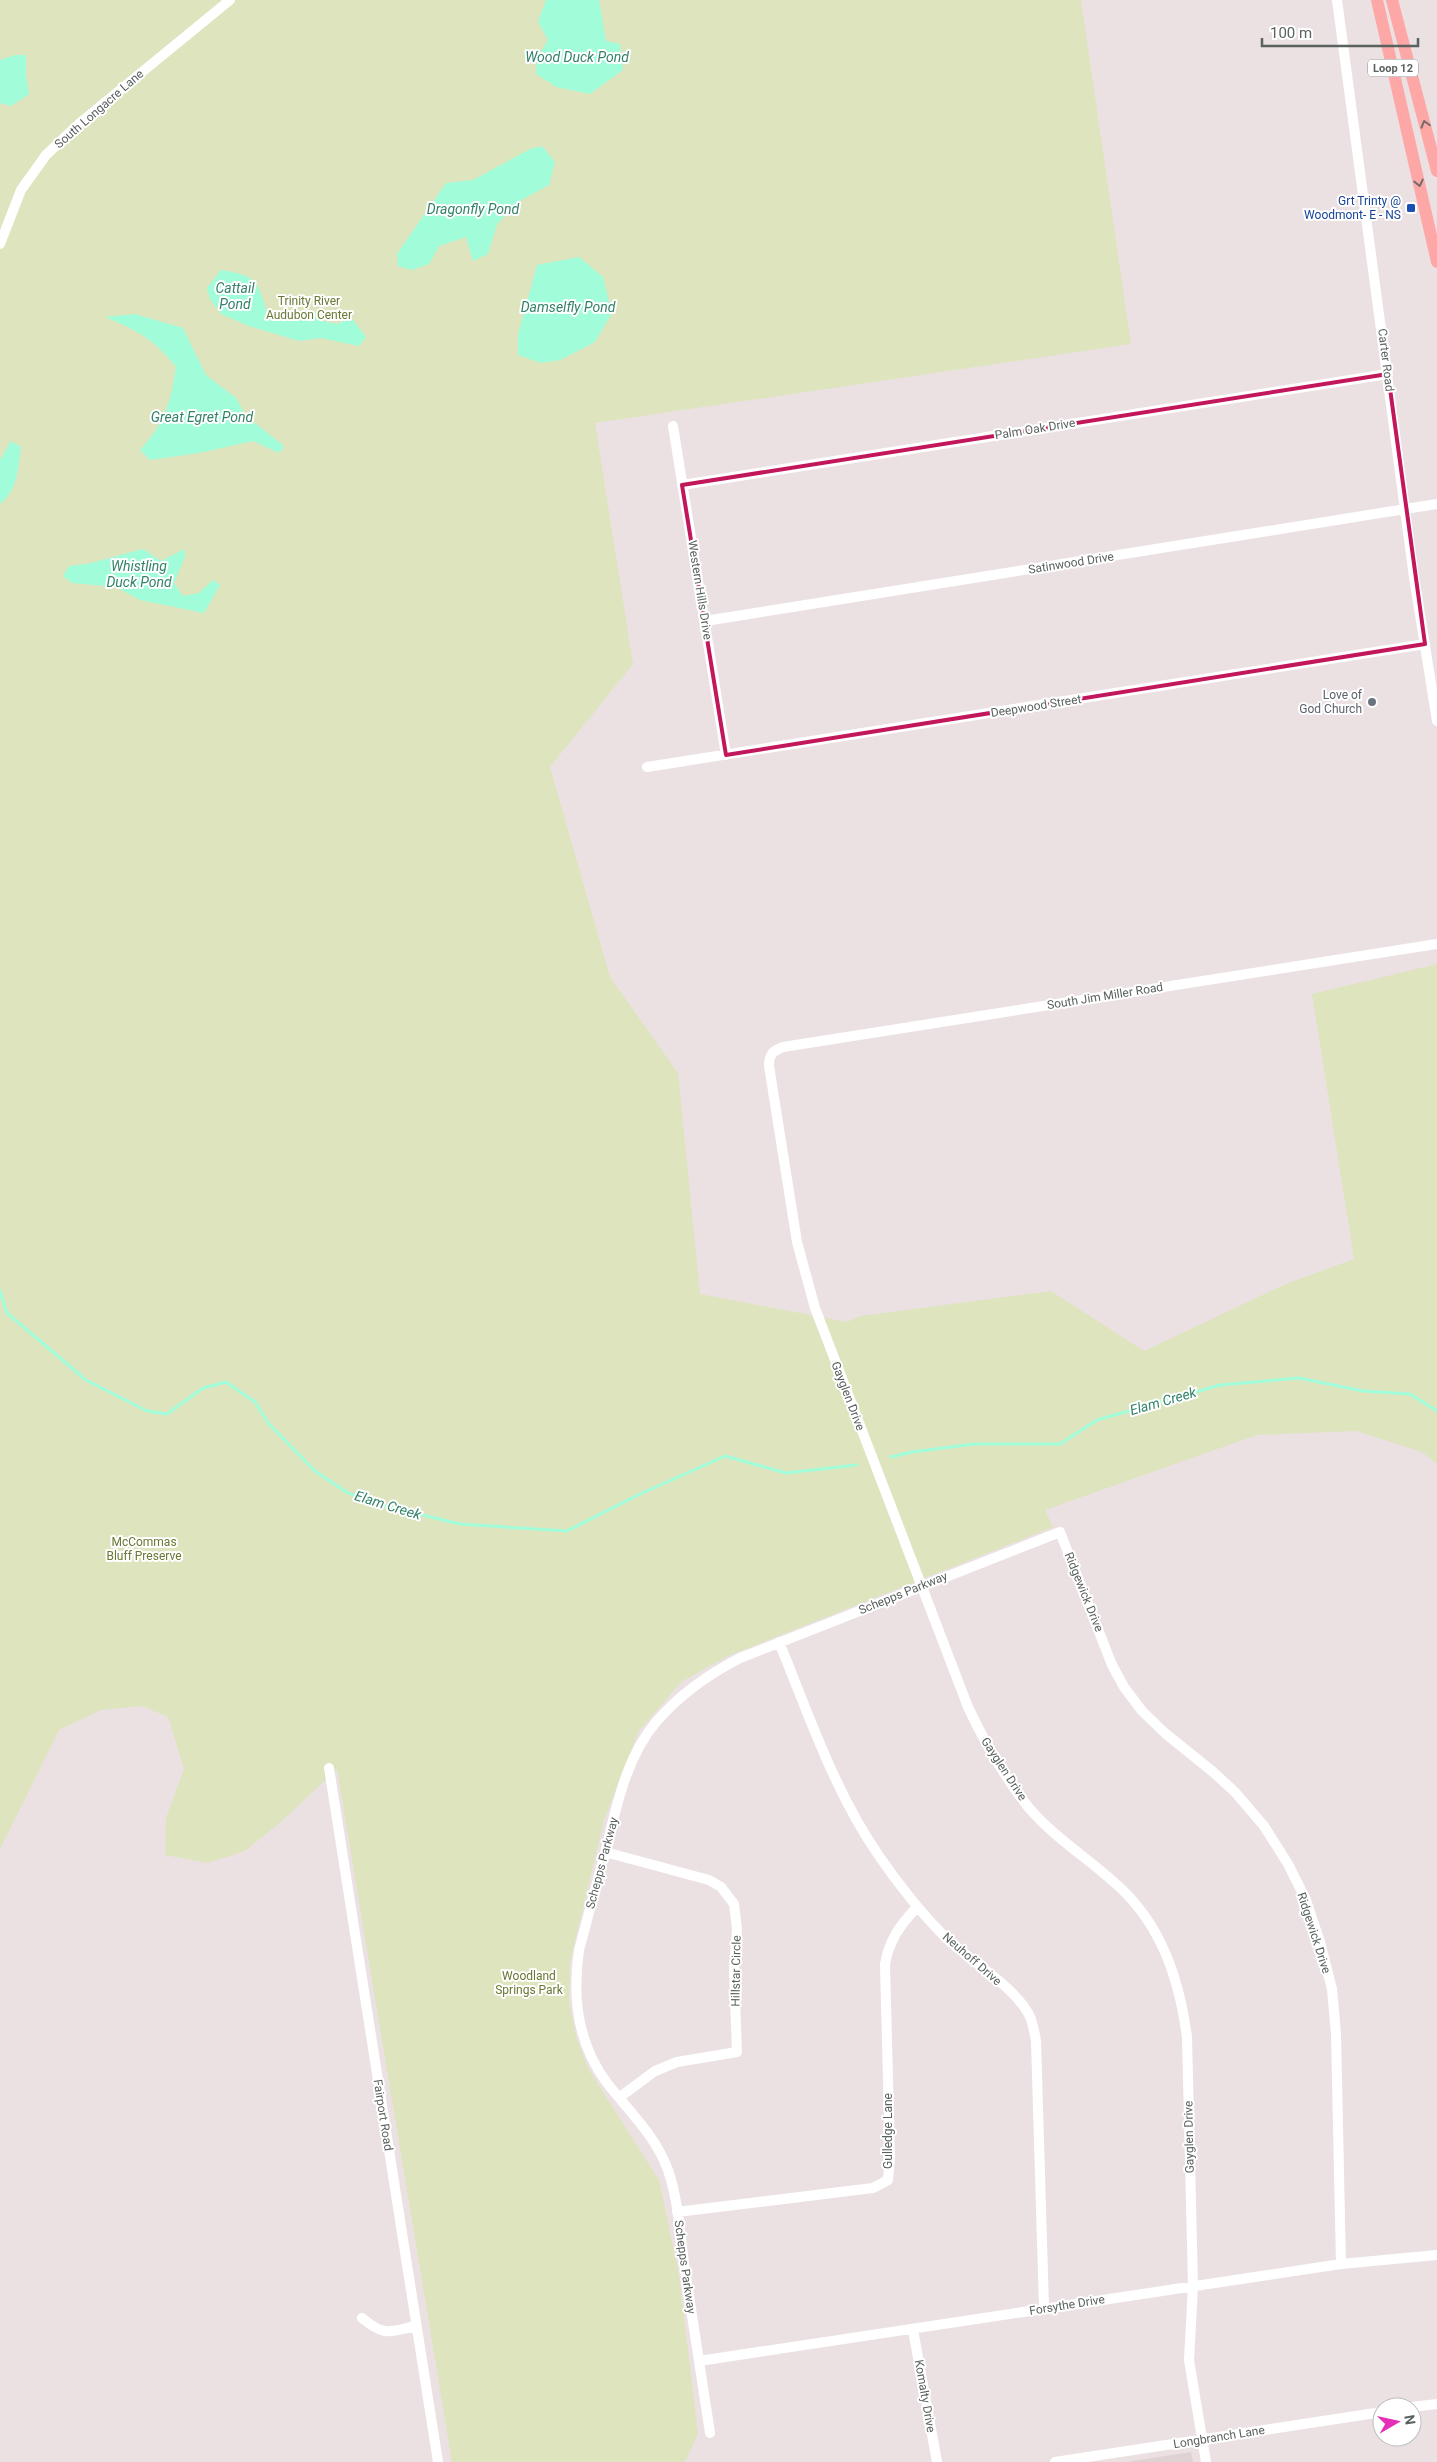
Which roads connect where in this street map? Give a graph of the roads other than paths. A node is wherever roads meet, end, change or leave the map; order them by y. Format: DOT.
graph roads {
  1 [pos="230,0"];
  2 [pos="1336,0"];
  3 [pos="1377,0"];
  4 [pos="1392,0"];
  5 [pos="1437,172"];
  6 [pos="1433,229"];
  7 [pos="0,244"];
  8 [pos="1437,262"];
  9 [pos="1388,374"];
  10 [pos="673,426"];
  11 [pos="682,485"];
  12 [pos="1437,504"];
  13 [pos="1404,510"];
  14 [pos="705,621"];
  15 [pos="1425,644"];
  16 [pos="1437,721"];
  17 [pos="726,755"];
  18 [pos="646,767"];
  19 [pos="1437,944"];
  20 [pos="773,1051"];
  21 [pos="1060,1532"];
  22 [pos="920,1586"];
  23 [pos="779,1642"];
  24 [pos="329,1768"];
  25 [pos="605,1852"];
  26 [pos="917,1907"];
  27 [pos="620,2098"];
  28 [pos="677,2212"];
  29 [pos="1437,2255"];
  30 [pos="1342,2264"];
  31 [pos="1193,2286"];
  32 [pos="1044,2308"];
  33 [pos="362,2318"];
  34 [pos="416,2326"];
  35 [pos="913,2330"];
  36 [pos="699,2361"];
  37 [pos="1437,2404"];
  38 [pos="1422,2406"];
  39 [pos="1372,2414"];
  40 [pos="710,2433"];
  41 [pos="1203,2440"];
  42 [pos="438,2462"];
  43 [pos="937,2462"];
  44 [pos="1055,2462"];
  45 [pos="1206,2462"];
  1 -- 7 [label="street, South Longacre Lane"];
  2 -- 9 [label="street, Carter Road"];
  3 -- 6 [label="main road, Loop 12, one-way"];
  5 -- 4 [label="main road, Loop 12, one-way"];
  6 -- 8 [label="main road, Loop 12"];
  9 -- 11 [label="street, Palm Oak Drive"];
  9 -- 13 [label="street, Carter Road"];
  10 -- 11 [label="street, Western Hills Drive"];
  11 -- 14 [label="street, Western Hills Drive"];
  12 -- 13 [label="street, Satinwood Drive"];
  13 -- 14 [label="street, Satinwood Drive"];
  13 -- 15 [label="street, Carter Road"];
  14 -- 17 [label="street, Western Hills Drive"];
  15 -- 16 [label="street, Carter Road"];
  15 -- 17 [label="street, Deepwood Street"];
  17 -- 18 [label="street, Deepwood Street"];
  19 -- 20 [label="street, South Jim Miller Road"];
  20 -- 22 [label="street, Gayglen Drive"];
  21 -- 22 [label="street, Schepps Parkway"];
  21 -- 30 [label="street, Ridgewick Drive"];
  22 -- 23 [label="street, Schepps Parkway"];
  22 -- 31 [label="street, Gayglen Drive"];
  23 -- 25 [label="street, Schepps Parkway"];
  23 -- 26 [label="street, Neuhoff Drive"];
  24 -- 34 [label="street, Fairport Road"];
  25 -- 27 [label="street, Schepps Parkway"];
  25 -- 27 [label="street, Hillstar Circle"];
  26 -- 28 [label="street, Gulledge Lane"];
  26 -- 32 [label="street, Neuhoff Drive"];
  27 -- 28 [label="street, Schepps Parkway"];
  28 -- 36 [label="street, Schepps Parkway"];
  29 -- 30 [label="street, Forsythe Drive"];
  30 -- 31 [label="street, Forsythe Drive"];
  31 -- 32 [label="street, Forsythe Drive"];
  31 -- 41 [label="street, Gayglen Drive"];
  32 -- 35 [label="street, Forsythe Drive"];
  33 -- 34 [label="street"];
  34 -- 42 [label="street, Fairport Road"];
  35 -- 36 [label="street, Forsythe Drive"];
  35 -- 43 [label="street, Komalty Drive"];
  36 -- 40 [label="street, Schepps Parkway"];
  37 -- 38 [label="street"];
  39 -- 41 [label="street, Longbranch Lane"];
  41 -- 44 [label="street, Longbranch Lane"];
  41 -- 45 [label="street, Gayglen Drive"];
}
